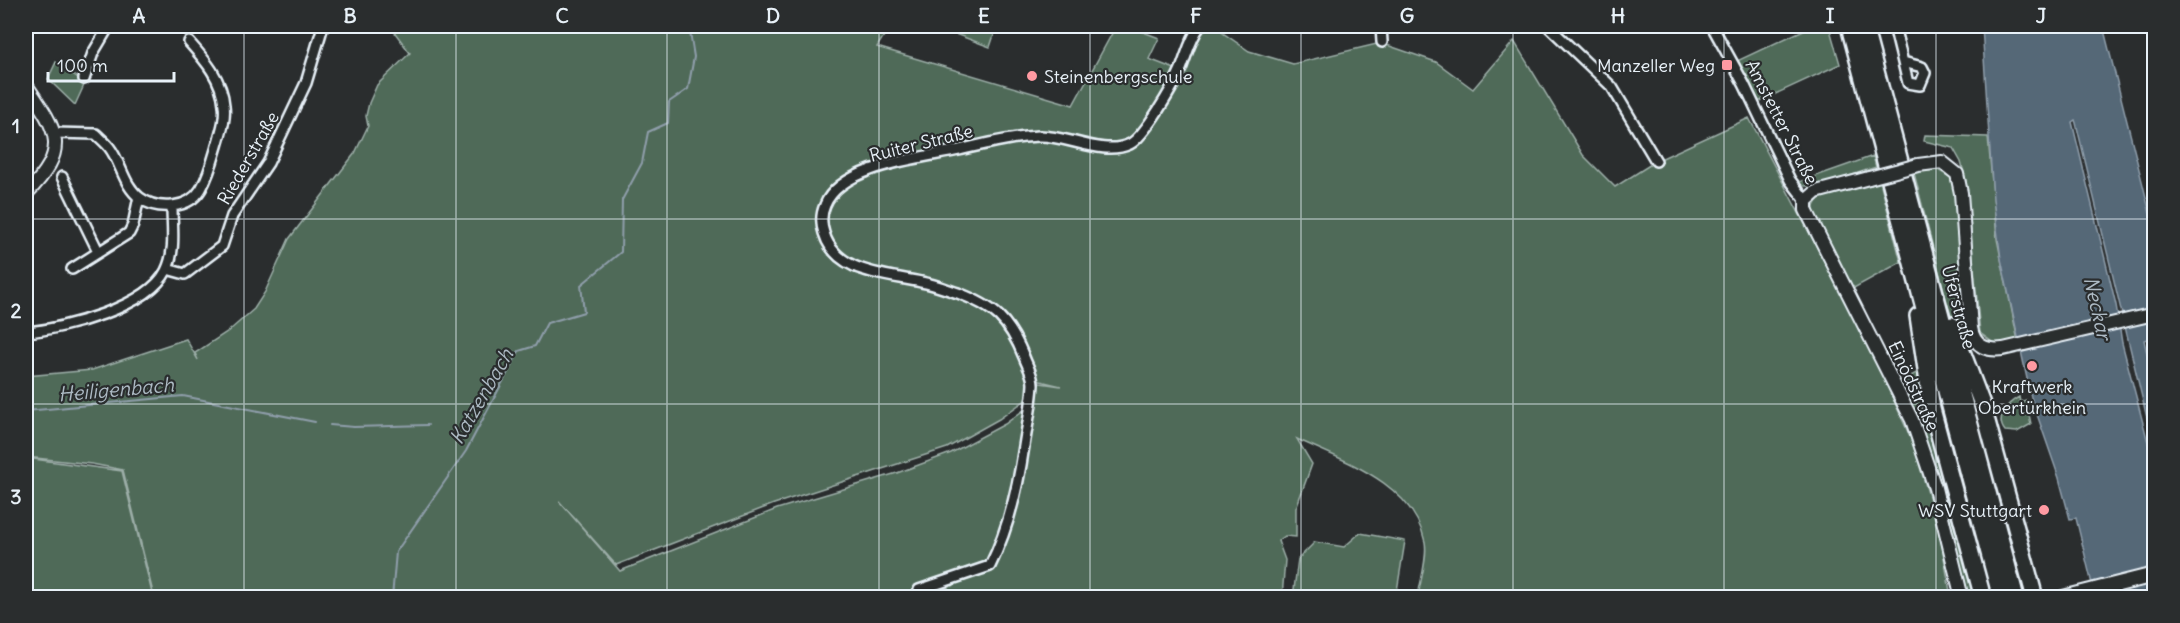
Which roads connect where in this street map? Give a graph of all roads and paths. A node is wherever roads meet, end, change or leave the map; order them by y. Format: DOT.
graph roads {
  1 [pos="109,26"];
  2 [pos="323,26"];
  3 [pos="1200,26"];
  4 [pos="1381,26"];
  5 [pos="1548,26"];
  6 [pos="1712,26"];
  7 [pos="1849,26"];
  8 [pos="1864,26"];
  9 [pos="1894,26"];
  10 [pos="189,42"];
  11 [pos="1382,42"];
  12 [pos="1903,62"];
  13 [pos="84,79"];
  14 [pos="26,86"];
  15 [pos="54,133"];
  16 [pos="1656,161"];
  17 [pos="62,177"];
  18 [pos="26,194"];
  19 [pos="139,197"];
  20 [pos="1806,201"];
  21 [pos="172,207"];
  22 [pos="98,251"];
  23 [pos="1924,253"];
  24 [pos="72,269"];
  25 [pos="167,269"];
  26 [pos="1917,281"];
  27 [pos="2154,314"];
  28 [pos="26,332"];
  29 [pos="2154,575"];
  30 [pos="919,590"];
  31 [pos="1962,597"];
  32 [pos="1983,597"];
  33 [pos="2001,597"];
  34 [pos="2016,597"];
  35 [pos="2035,597"];
  36 [pos="2062,597"];
  1 -- 13 [label="street"];
  2 -- 25 [label="street, Riederstraße"];
  3 -- 30 [label="street, Ruiter Straße"];
  4 -- 11 [label="street"];
  5 -- 16 [label="street"];
  6 -- 20 [label="street, Amstetter Straße"];
  7 -- 26 [label="highway, Uferstraße"];
  8 -- 23 [label="highway, Uferstraße"];
  9 -- 12 [label="street"];
  10 -- 21 [label="street"];
  14 -- 15 [label="street"];
  15 -- 18 [label="street"];
  15 -- 19 [label="street"];
  17 -- 22 [label="street"];
  19 -- 21 [label="street"];
  19 -- 22 [label="street"];
  20 -- 27 [label="street, bridge"];
  20 -- 31 [label="street, Einödstraße"];
  21 -- 25 [label="street"];
  22 -- 24 [label="street"];
  23 -- 34 [label="highway, Uferstraße"];
  23 -- 35 [label="highway"];
  25 -- 28 [label="street"];
  26 -- 32 [label="highway"];
  26 -- 33 [label="highway, Uferstraße"];
  29 -- 36 [label="main road"];
}
